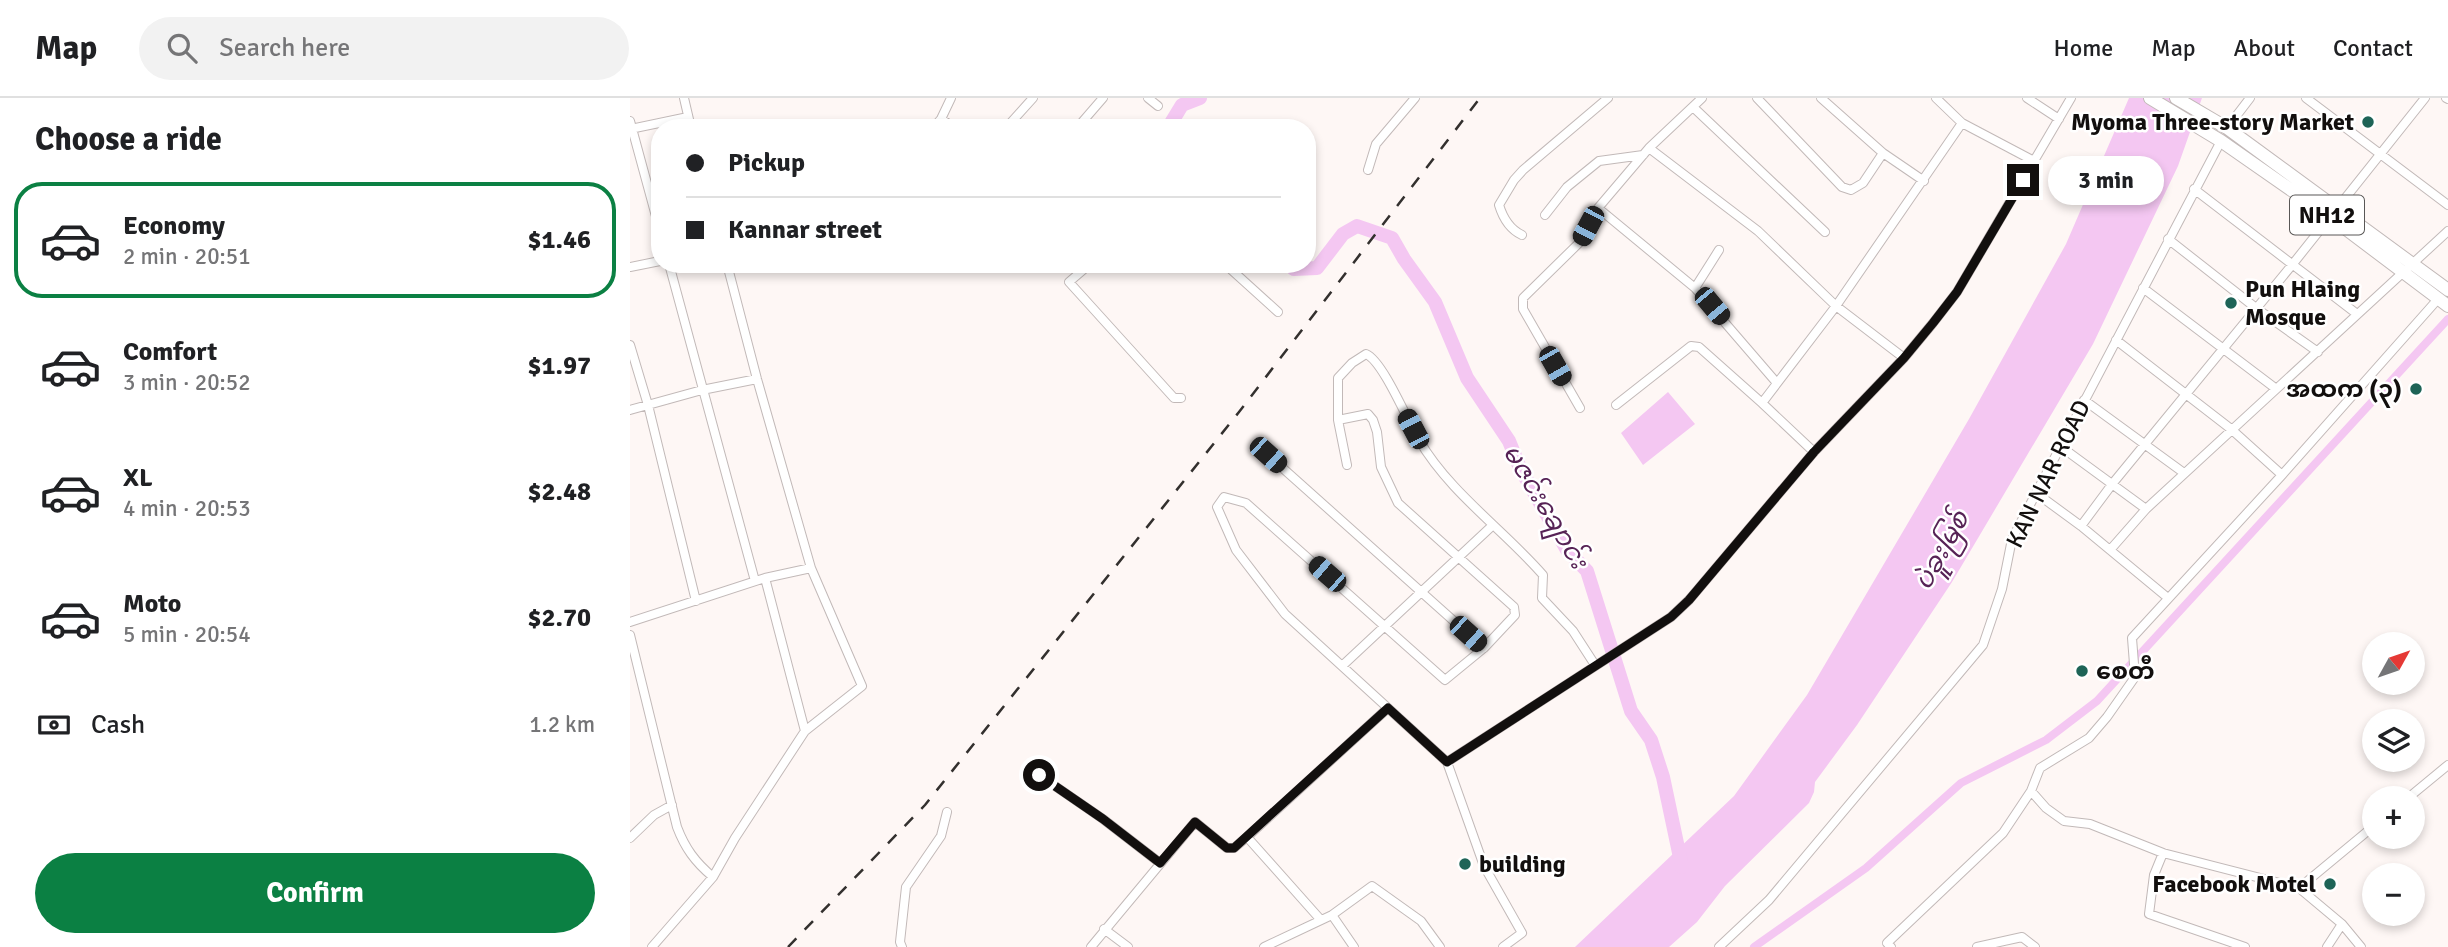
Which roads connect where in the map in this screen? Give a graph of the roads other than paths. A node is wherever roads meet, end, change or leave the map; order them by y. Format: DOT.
graph roads {
  1 [pos="684,98"];
  2 [pos="951,98"];
  3 [pos="1033,98"];
  4 [pos="1103,98"];
  5 [pos="1147,98"];
  6 [pos="1415,98"];
  7 [pos="1608,98"];
  8 [pos="1702,98"];
  9 [pos="1757,98"];
  10 [pos="1821,98"];
  11 [pos="1936,98"];
  12 [pos="2027,98"];
  13 [pos="2071,98"];
  14 [pos="2150,98"];
  15 [pos="2176,98"];
  16 [pos="2250,98"];
  17 [pos="2306,98"];
  18 [pos="2425,98"];
  19 [pos="1158,106"];
  20 [pos="1693,107"];
  21 [pos="688,117"];
  22 [pos="675,119"];
  23 [pos="941,119"];
  24 [pos="1014,119"];
  25 [pos="1085,119"];
  26 [pos="2059,119"];
  27 [pos="651,123"];
  28 [pos="1962,123"];
  29 [pos="631,126"];
  30 [pos="2220,132"];
  31 [pos="1646,152"];
  32 [pos="1883,153"];
  33 [pos="2380,154"];
  34 [pos="2034,161"];
  35 [pos="1368,170"];
  36 [pos="1924,181"];
  37 [pos="2194,189"];
  38 [pos="651,199"];
  39 [pos="2448,205"];
  40 [pos="1598,208"];
  41 [pos="2333,213"];
  42 [pos="1545,215"];
  43 [pos="2448,231"];
  44 [pos="1825,232"];
  45 [pos="1522,235"];
  46 [pos="2168,239"];
  47 [pos="1719,250"];
  48 [pos="651,263"];
  49 [pos="2292,265"];
  50 [pos="630,267"];
  51 [pos="2407,269"];
  52 [pos="670,273"];
  53 [pos="729,273"];
  54 [pos="1080,273"];
  55 [pos="1235,273"];
  56 [pos="1696,288"];
  57 [pos="2143,288"];
  58 [pos="2445,292"];
  59 [pos="1836,306"];
  60 [pos="2256,308"];
  61 [pos="1278,312"];
  62 [pos="2357,314"];
  63 [pos="2116,340"];
  64 [pos="630,345"];
  65 [pos="2223,348"];
  66 [pos="2318,352"];
  67 [pos="1904,358"];
  68 [pos="757,379"];
  69 [pos="1776,382"];
  70 [pos="2275,388"];
  71 [pos="702,390"];
  72 [pos="2185,394"];
  73 [pos="1181,398"];
  74 [pos="2084,400"];
  75 [pos="1762,403"];
  76 [pos="648,405"];
  77 [pos="1616,405"];
  78 [pos="1580,408"];
  79 [pos="630,410"];
  80 [pos="1338,420"];
  81 [pos="2231,429"];
  82 [pos="2146,443"];
  83 [pos="2060,446"];
  84 [pos="1814,452"];
  85 [pos="1268,455"];
  86 [pos="1347,465"];
  87 [pos="2184,473"];
  88 [pos="2282,475"];
  89 [pos="2113,482"];
  90 [pos="2036,494"];
  91 [pos="2146,509"];
  92 [pos="1493,525"];
  93 [pos="2081,526"];
  94 [pos="2110,550"];
  95 [pos="1458,559"];
  96 [pos="811,568"];
  97 [pos="765,578"];
  98 [pos="755,581"];
  99 [pos="1420,591"];
  100 [pos="2168,598"];
  101 [pos="696,601"];
  102 [pos="630,622"];
  103 [pos="1386,626"];
  104 [pos="630,635"];
  105 [pos="1483,648"];
  106 [pos="1598,664"];
  107 [pos="1342,666"];
  108 [pos="1388,708"];
  109 [pos="805,731"];
  110 [pos="1447,762"];
  111 [pos="2448,765"];
  112 [pos="1039,775"];
  113 [pos="2423,786"];
  114 [pos="2031,791"];
  115 [pos="672,805"];
  116 [pos="947,812"];
  117 [pos="2362,836"];
  118 [pos="630,838"];
  119 [pos="1247,838"];
  120 [pos="2163,853"];
  121 [pos="1160,863"];
  122 [pos="713,877"];
  123 [pos="2299,888"];
  124 [pos="1332,915"];
  125 [pos="1320,919"];
  126 [pos="2342,924"];
  127 [pos="1104,929"];
  128 [pos="1887,946"];
  129 [pos="652,947"];
  130 [pos="902,947"];
  131 [pos="1091,947"];
  132 [pos="1128,947"];
  133 [pos="1264,947"];
  134 [pos="1354,947"];
  135 [pos="1440,947"];
  136 [pos="1503,947"];
  137 [pos="1718,947"];
  138 [pos="1977,947"];
  139 [pos="2035,947"];
  140 [pos="2245,947"];
  141 [pos="2327,947"];
  142 [pos="2361,947"];
  1 -- 21 [label="street"];
  2 -- 23 [label="street"];
  3 -- 24 [label="street"];
  4 -- 25 [label="street"];
  5 -- 19 [label="street"];
  6 -- 35 [label="street"];
  7 -- 45 [label="street"];
  8 -- 20 [label="street"];
  9 -- 32 [label="street"];
  10 -- 32 [label="street"];
  11 -- 28 [label="street"];
  12 -- 26 [label="street"];
  13 -- 26 [label="street"];
  14 -- 30 [label="highway, NH12"];
  15 -- 30 [label="highway, NH12"];
  16 -- 30 [label="street, KAN NAR ROAD"];
  17 -- 33 [label="street"];
  18 -- 33 [label="street"];
  20 -- 31 [label="street"];
  20 -- 44 [label="street"];
  21 -- 22 [label="street"];
  26 -- 34 [label="street"];
  27 -- 29 [label="street"];
  28 -- 34 [label="street"];
  28 -- 36 [label="street"];
  29 -- 38 [label="street"];
  30 -- 37 [label="street, KAN NAR ROAD"];
  30 -- 41 [label="highway, NH12"];
  31 -- 40 [label="street"];
  31 -- 42 [label="street"];
  31 -- 59 [label="street"];
  32 -- 36 [label="street"];
  33 -- 39 [label="street"];
  33 -- 41 [label="street"];
  34 -- 67 [label="street"];
  36 -- 59 [label="street"];
  37 -- 46 [label="street, KAN NAR ROAD"];
  37 -- 49 [label="street"];
  40 -- 56 [label="street"];
  40 -- 78 [label="street"];
  41 -- 49 [label="street"];
  41 -- 51 [label="highway, NH12"];
  43 -- 51 [label="street"];
  46 -- 57 [label="street, KAN NAR ROAD"];
  46 -- 60 [label="street"];
  47 -- 56 [label="street"];
  48 -- 50 [label="street"];
  49 -- 60 [label="street"];
  49 -- 62 [label="street"];
  51 -- 58 [label="highway, NH12"];
  51 -- 62 [label="street"];
  52 -- 71 [label="street"];
  53 -- 68 [label="street"];
  54 -- 73 [label="street"];
  55 -- 61 [label="street"];
  56 -- 69 [label="street"];
  57 -- 63 [label="street, KAN NAR ROAD"];
  57 -- 65 [label="street"];
  58 -- 88 [label="street"];
  59 -- 67 [label="street"];
  59 -- 69 [label="street"];
  60 -- 65 [label="street"];
  60 -- 66 [label="street"];
  62 -- 66 [label="street"];
  63 -- 72 [label="street"];
  63 -- 74 [label="street, KAN NAR ROAD"];
  64 -- 76 [label="street"];
  65 -- 70 [label="street"];
  65 -- 72 [label="street"];
  66 -- 70 [label="street"];
  67 -- 84 [label="street"];
  68 -- 71 [label="street"];
  68 -- 96 [label="street"];
  69 -- 75 [label="street"];
  70 -- 81 [label="street"];
  71 -- 76 [label="street"];
  71 -- 98 [label="street"];
  72 -- 81 [label="street"];
  72 -- 82 [label="street"];
  74 -- 82 [label="street"];
  74 -- 83 [label="street, KAN NAR ROAD"];
  75 -- 77 [label="street"];
  75 -- 84 [label="street"];
  76 -- 79 [label="street"];
  76 -- 101 [label="street"];
  80 -- 86 [label="street"];
  80 -- 92 [label="street"];
  80 -- 95 [label="street"];
  81 -- 87 [label="street"];
  81 -- 88 [label="street"];
  82 -- 87 [label="street"];
  82 -- 89 [label="street"];
  83 -- 89 [label="street"];
  83 -- 90 [label="street, KAN NAR ROAD"];
  84 -- 106 [label="street"];
  85 -- 99 [label="street"];
  87 -- 91 [label="street"];
  88 -- 100 [label="street"];
  89 -- 91 [label="street"];
  89 -- 93 [label="street"];
  90 -- 93 [label="street"];
  90 -- 137 [label="street, KAN NAR ROAD"];
  91 -- 94 [label="street"];
  92 -- 95 [label="street"];
  92 -- 106 [label="street"];
  93 -- 94 [label="street"];
  94 -- 100 [label="street"];
  95 -- 99 [label="street"];
  95 -- 105 [label="street"];
  96 -- 97 [label="street"];
  96 -- 109 [label="street"];
  97 -- 98 [label="street"];
  97 -- 109 [label="street"];
  98 -- 101 [label="street"];
  99 -- 103 [label="street"];
  99 -- 105 [label="street"];
  100 -- 114 [label="street"];
  101 -- 102 [label="street"];
  103 -- 105 [label="street"];
  103 -- 107 [label="street"];
  103 -- 107 [label="street"];
  104 -- 115 [label="street"];
  106 -- 110 [label="street"];
  107 -- 108 [label="street"];
  108 -- 110 [label="street"];
  108 -- 119 [label="street"];
  109 -- 122 [label="street"];
  110 -- 136 [label="street"];
  111 -- 113 [label="street"];
  112 -- 121 [label="street"];
  114 -- 120 [label="street"];
  114 -- 128 [label="street"];
  115 -- 118 [label="street"];
  115 -- 122 [label="street"];
  116 -- 130 [label="street"];
  117 -- 123 [label="street"];
  119 -- 121 [label="street"];
  119 -- 125 [label="street"];
  120 -- 123 [label="street"];
  120 -- 140 [label="street"];
  121 -- 127 [label="street"];
  122 -- 129 [label="street"];
  123 -- 126 [label="street"];
  124 -- 125 [label="street"];
  124 -- 134 [label="street"];
  124 -- 135 [label="street"];
  125 -- 133 [label="street"];
  126 -- 141 [label="street"];
  126 -- 142 [label="street"];
  127 -- 131 [label="street"];
  127 -- 132 [label="street"];
  138 -- 139 [label="street"];
}
